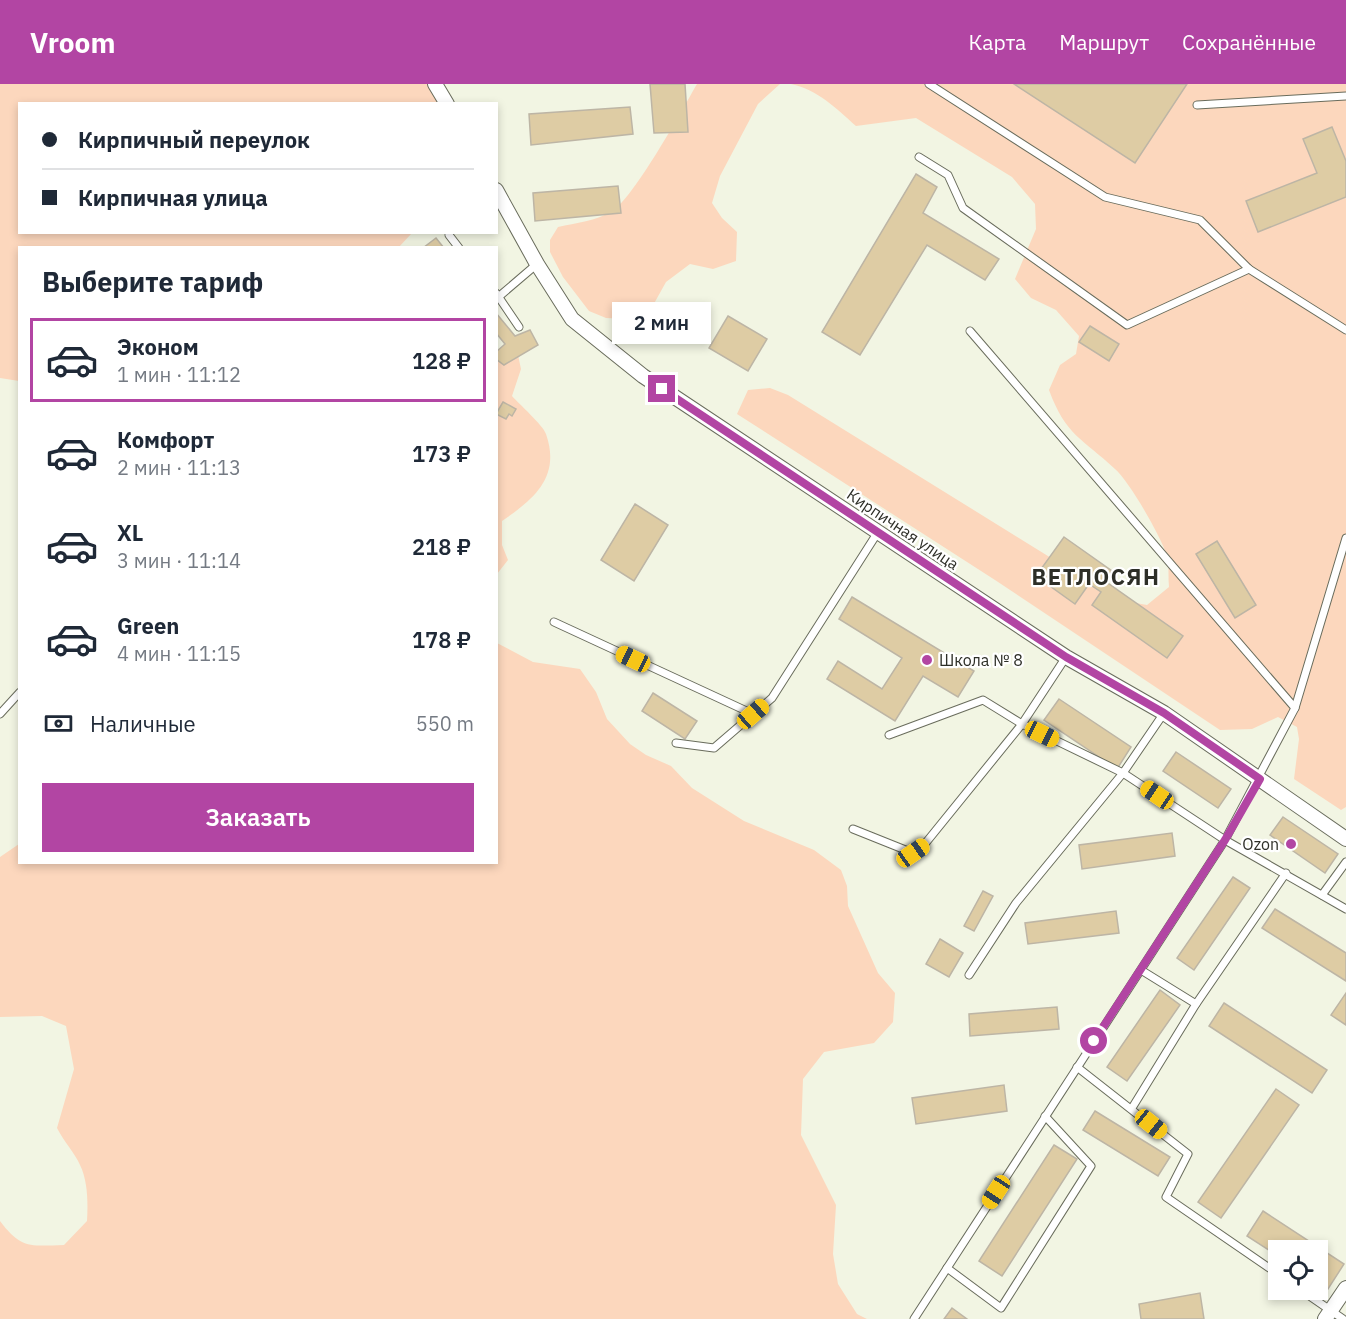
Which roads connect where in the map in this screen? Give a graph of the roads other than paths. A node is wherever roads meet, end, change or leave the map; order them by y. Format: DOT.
graph roads {
  1 [pos="435,84"];
  2 [pos="929,84"];
  3 [pos="1346,96"];
  4 [pos="446,102"];
  5 [pos="1197,105"];
  6 [pos="919,157"];
  7 [pos="498,194"];
  8 [pos="448,236"];
  9 [pos="457,246"];
  10 [pos="537,264"];
  11 [pos="1249,269"];
  12 [pos="498,296"];
  13 [pos="519,327"];
  14 [pos="1346,330"];
  15 [pos="970,331"];
  16 [pos="878,532"];
  17 [pos="1346,538"];
  18 [pos="554,622"];
  19 [pos="1066,657"];
  20 [pos="18,694"];
  21 [pos="1295,708"];
  22 [pos="1164,713"];
  23 [pos="0,714"];
  24 [pos="753,714"];
  25 [pos="1022,724"];
  26 [pos="889,735"];
  27 [pos="676,743"];
  28 [pos="1123,773"];
  29 [pos="1260,779"];
  30 [pos="853,829"];
  31 [pos="1346,839"];
  32 [pos="1225,840"];
  33 [pos="1346,862"];
  34 [pos="1286,873"];
  35 [pos="1322,895"];
  36 [pos="1346,909"];
  37 [pos="1141,970"];
  38 [pos="969,975"];
  39 [pos="1196,1004"];
  40 [pos="1077,1067"];
  41 [pos="1132,1108"];
  42 [pos="1045,1116"];
  43 [pos="1268,1267"];
  44 [pos="947,1268"];
  45 [pos="1346,1288"];
  46 [pos="1312,1300"];
  47 [pos="1328,1315"];
  48 [pos="914,1319"];
  49 [pos="1343,1319"];
  1 -- 4 [label="street"];
  2 -- 11 [label="lane"];
  3 -- 5 [label="lane"];
  6 -- 11 [label="lane"];
  7 -- 10 [label="street, Кирпичная улица"];
  8 -- 9 [label="lane"];
  10 -- 12 [label="lane"];
  10 -- 16 [label="street, Кирпичная улица"];
  11 -- 14 [label="lane"];
  12 -- 13 [label="lane"];
  15 -- 21 [label="lane"];
  16 -- 19 [label="street, Кирпичная улица"];
  16 -- 24 [label="lane"];
  17 -- 21 [label="lane"];
  18 -- 24 [label="lane"];
  19 -- 22 [label="street, Кирпичная улица"];
  19 -- 25 [label="lane"];
  20 -- 23 [label="lane"];
  21 -- 29 [label="lane"];
  22 -- 28 [label="lane"];
  22 -- 29 [label="street, Кирпичная улица"];
  24 -- 27 [label="lane"];
  25 -- 26 [label="lane"];
  25 -- 28 [label="lane"];
  25 -- 30 [label="lane"];
  28 -- 32 [label="lane"];
  28 -- 38 [label="lane"];
  29 -- 31 [label="street, Кирпичная улица"];
  29 -- 32 [label="lane"];
  32 -- 34 [label="lane"];
  32 -- 37 [label="lane"];
  33 -- 35 [label="lane"];
  34 -- 35 [label="lane"];
  34 -- 39 [label="lane"];
  35 -- 36 [label="lane"];
  37 -- 39 [label="lane"];
  37 -- 40 [label="lane"];
  39 -- 41 [label="lane"];
  40 -- 41 [label="lane"];
  40 -- 42 [label="lane"];
  41 -- 43 [label="lane"];
  42 -- 44 [label="lane"];
  42 -- 44 [label="lane"];
  44 -- 48 [label="lane"];
  45 -- 47 [label="street"];
  46 -- 47 [label="lane"];
  47 -- 49 [label="lane"];
}
